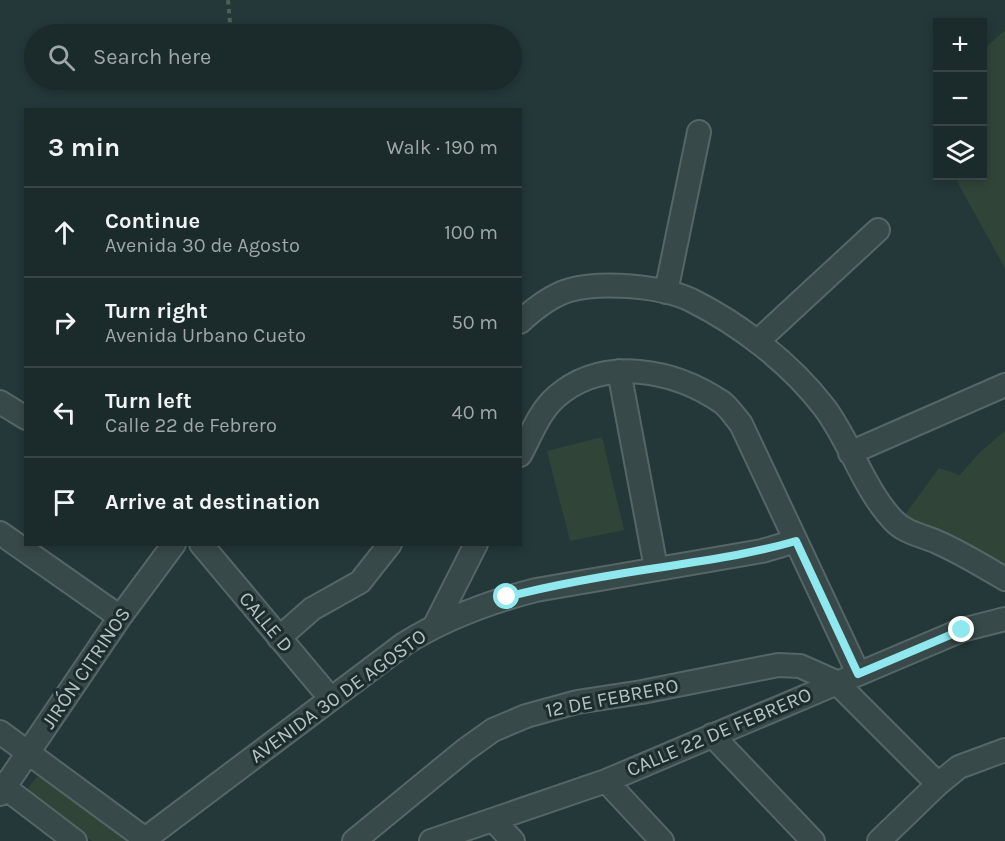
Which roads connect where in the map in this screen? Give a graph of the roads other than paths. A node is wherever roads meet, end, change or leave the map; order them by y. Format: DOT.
graph roads {
  1 [pos="699,132"];
  2 [pos="878,230"];
  3 [pos="666,292"];
  4 [pos="522,321"];
  5 [pos="758,341"];
  6 [pos="619,371"];
  7 [pos="1005,385"];
  8 [pos="0,402"];
  9 [pos="24,417"];
  10 [pos="522,451"];
  11 [pos="850,453"];
  12 [pos="0,533"];
  13 [pos="796,541"];
  14 [pos="172,546"];
  15 [pos="203,546"];
  16 [pos="388,546"];
  17 [pos="475,546"];
  18 [pos="656,568"];
  19 [pos="1005,579"];
  20 [pos="120,616"];
  21 [pos="1005,619"];
  22 [pos="435,625"];
  23 [pos="279,638"];
  24 [pos="858,674"];
  25 [pos="836,682"];
  26 [pos="331,699"];
  27 [pos="0,732"];
  28 [pos="712,735"];
  29 [pos="1005,750"];
  30 [pos="28,752"];
  31 [pos="606,781"];
  32 [pos="938,784"];
  33 [pos="2,789"];
  34 [pos="494,821"];
  35 [pos="147,840"];
  36 [pos="75,841"];
  37 [pos="354,841"];
  38 [pos="430,841"];
  39 [pos="513,841"];
  40 [pos="662,841"];
  41 [pos="813,841"];
  42 [pos="879,841"];
  1 -- 3 [label="street"];
  2 -- 5 [label="street"];
  3 -- 4 [label="street"];
  3 -- 5 [label="street"];
  5 -- 11 [label="street"];
  6 -- 10 [label="street"];
  6 -- 13 [label="street"];
  6 -- 18 [label="street"];
  7 -- 11 [label="street"];
  8 -- 9 [label="street"];
  11 -- 19 [label="street"];
  12 -- 20 [label="street"];
  13 -- 18 [label="street, AVENIDA 30 DE AGOSTO"];
  13 -- 24 [label="street"];
  14 -- 20 [label="street, JIRÓN CITRINOS"];
  15 -- 23 [label="street, CALLE D"];
  16 -- 23 [label="street"];
  17 -- 22 [label="street"];
  18 -- 22 [label="street, AVENIDA 30 DE AGOSTO"];
  20 -- 30 [label="street, JIRÓN CITRINOS"];
  21 -- 24 [label="street, CALLE 22 DE FEBRERO"];
  22 -- 26 [label="street, AVENIDA 30 DE AGOSTO"];
  23 -- 26 [label="street, CALLE D"];
  24 -- 25 [label="street, CALLE 22 DE FEBRERO"];
  25 -- 28 [label="street, CALLE 22 DE FEBRERO"];
  25 -- 32 [label="street"];
  25 -- 37 [label="street, 12 DE FEBRERO"];
  26 -- 35 [label="street, AVENIDA 30 DE AGOSTO"];
  27 -- 30 [label="street"];
  28 -- 31 [label="street, CALLE 22 DE FEBRERO"];
  28 -- 41 [label="street"];
  29 -- 32 [label="street"];
  30 -- 33 [label="street, JIRÓN CITRINOS"];
  30 -- 35 [label="street"];
  31 -- 34 [label="street, CALLE 22 DE FEBRERO"];
  31 -- 40 [label="street"];
  32 -- 42 [label="street"];
  33 -- 36 [label="street"];
  34 -- 38 [label="street, CALLE 22 DE FEBRERO"];
  34 -- 39 [label="street"];
}
